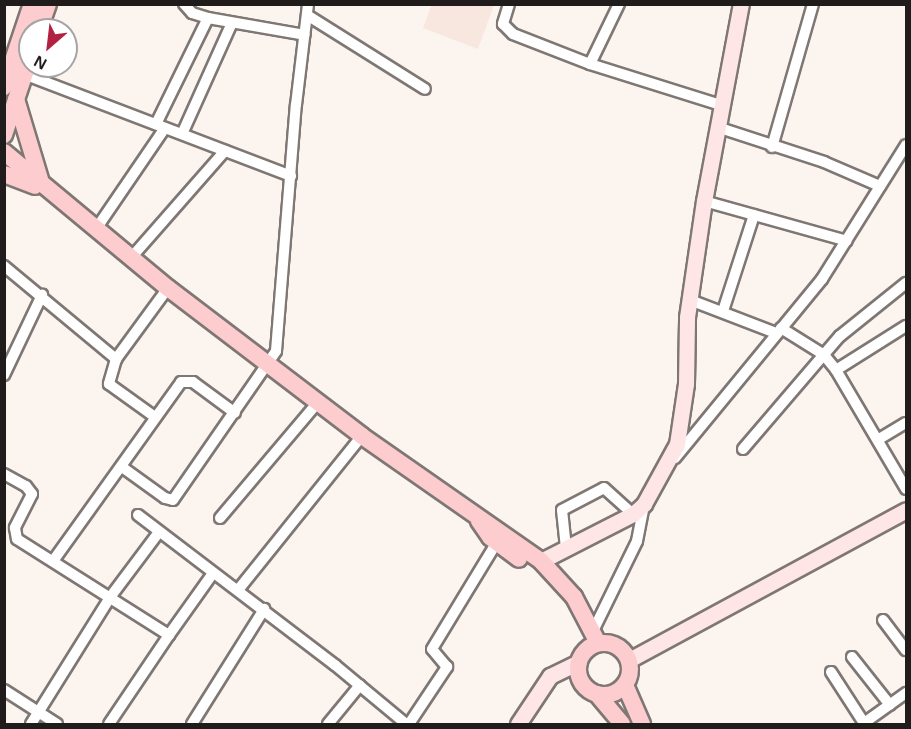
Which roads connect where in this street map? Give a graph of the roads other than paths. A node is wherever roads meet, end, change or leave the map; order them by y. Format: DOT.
graph roads {
  1 [pos="32,4"];
  2 [pos="184,4"];
  3 [pos="508,4"];
  4 [pos="619,4"];
  5 [pos="741,4"];
  6 [pos="813,4"];
  7 [pos="308,10"];
  8 [pos="208,18"];
  9 [pos="232,23"];
  10 [pos="305,35"];
  11 [pos="590,64"];
  12 [pos="21,78"];
  13 [pos="35,78"];
  14 [pos="425,88"];
  15 [pos="10,93"];
  16 [pos="721,105"];
  17 [pos="161,126"];
  18 [pos="717,127"];
  19 [pos="182,134"];
  20 [pos="4,135"];
  21 [pos="906,145"];
  22 [pos="772,147"];
  23 [pos="225,151"];
  24 [pos="4,152"];
  25 [pos="4,174"];
  26 [pos="291,176"];
  27 [pos="42,184"];
  28 [pos="880,186"];
  29 [pos="60,199"];
  30 [pos="704,201"];
  31 [pos="754,215"];
  32 [pos="96,229"];
  33 [pos="847,241"];
  34 [pos="130,259"];
  35 [pos="4,266"];
  36 [pos="906,283"];
  37 [pos="168,288"];
  38 [pos="42,295"];
  39 [pos="690,300"];
  40 [pos="723,311"];
  41 [pos="906,326"];
  42 [pos="778,330"];
  43 [pos="824,355"];
  44 [pos="116,359"];
  45 [pos="270,365"];
  46 [pos="836,370"];
  47 [pos="4,375"];
  48 [pos="318,402"];
  49 [pos="235,413"];
  50 [pos="155,417"];
  51 [pos="906,423"];
  52 [pos="362,436"];
  53 [pos="879,440"];
  54 [pos="743,449"];
  55 [pos="122,467"];
  56 [pos="4,474"];
  57 [pos="660,478"];
  58 [pos="906,489"];
  59 [pos="639,509"];
  60 [pos="906,510"];
  61 [pos="138,515"];
  62 [pos="220,518"];
  63 [pos="479,521"];
  64 [pos="159,532"];
  65 [pos="497,542"];
  66 [pos="566,549"];
  67 [pos="53,561"];
  68 [pos="541,561"];
  69 [pos="213,573"];
  70 [pos="238,590"];
  71 [pos="111,596"];
  72 [pos="264,609"];
  73 [pos="883,620"];
  74 [pos="169,635"];
  75 [pos="590,646"];
  76 [pos="906,650"];
  77 [pos="852,657"];
  78 [pos="629,660"];
  79 [pos="831,672"];
  80 [pos="360,685"];
  81 [pos="625,685"];
  82 [pos="4,690"];
  83 [pos="906,693"];
  84 [pos="597,694"];
  85 [pos="890,705"];
  86 [pos="39,711"];
  87 [pos="31,724"];
  88 [pos="57,724"];
  89 [pos="109,724"];
  90 [pos="192,724"];
  91 [pos="328,724"];
  92 [pos="407,724"];
  93 [pos="518,724"];
  94 [pos="622,724"];
  95 [pos="642,724"];
  1 -- 15 [label="main road"];
  2 -- 8 [label="street"];
  3 -- 11 [label="street"];
  4 -- 11 [label="street"];
  5 -- 16 [label="street"];
  6 -- 22 [label="street"];
  7 -- 10 [label="street"];
  7 -- 14 [label="street"];
  8 -- 9 [label="street"];
  8 -- 17 [label="street"];
  9 -- 10 [label="street"];
  9 -- 19 [label="street"];
  10 -- 26 [label="street"];
  11 -- 16 [label="street"];
  12 -- 15 [label="main road"];
  13 -- 17 [label="street"];
  15 -- 20 [label="main road"];
  15 -- 27 [label="main road"];
  16 -- 18 [label="street"];
  17 -- 19 [label="street"];
  17 -- 32 [label="street"];
  18 -- 22 [label="street"];
  18 -- 30 [label="street"];
  19 -- 23 [label="street"];
  21 -- 28 [label="street"];
  22 -- 28 [label="street"];
  23 -- 26 [label="street"];
  23 -- 34 [label="street"];
  24 -- 27 [label="main road"];
  25 -- 29 [label="main road"];
  26 -- 45 [label="street"];
  27 -- 29 [label="main road"];
  28 -- 33 [label="street"];
  29 -- 32 [label="main road"];
  30 -- 31 [label="street"];
  30 -- 39 [label="street"];
  31 -- 33 [label="street"];
  31 -- 40 [label="street"];
  32 -- 34 [label="main road"];
  33 -- 42 [label="street"];
  34 -- 37 [label="main road"];
  35 -- 38 [label="street"];
  36 -- 43 [label="street"];
  37 -- 44 [label="street"];
  37 -- 45 [label="main road"];
  38 -- 44 [label="street"];
  38 -- 47 [label="street"];
  39 -- 40 [label="street"];
  39 -- 57 [label="street"];
  40 -- 42 [label="street"];
  41 -- 46 [label="street"];
  42 -- 43 [label="street"];
  42 -- 57 [label="street"];
  43 -- 46 [label="street"];
  43 -- 54 [label="street"];
  44 -- 50 [label="street"];
  45 -- 48 [label="main road"];
  45 -- 49 [label="street"];
  46 -- 53 [label="street"];
  48 -- 52 [label="main road"];
  48 -- 62 [label="street"];
  49 -- 50 [label="street"];
  49 -- 55 [label="street"];
  50 -- 55 [label="street"];
  51 -- 53 [label="street"];
  52 -- 63 [label="main road"];
  52 -- 70 [label="street"];
  53 -- 58 [label="street"];
  55 -- 67 [label="street"];
  56 -- 67 [label="street"];
  57 -- 59 [label="street"];
  59 -- 66 [label="street"];
  59 -- 66 [label="street"];
  59 -- 75 [label="street"];
  60 -- 78 [label="street"];
  61 -- 64 [label="street"];
  63 -- 65 [label="main road"];
  63 -- 68 [label="main road"];
  64 -- 69 [label="street"];
  64 -- 71 [label="street"];
  65 -- 75 [label="main road"];
  65 -- 92 [label="street"];
  66 -- 68 [label="street"];
  67 -- 71 [label="street"];
  68 -- 75 [label="main road"];
  69 -- 70 [label="street"];
  69 -- 74 [label="street"];
  70 -- 72 [label="street"];
  71 -- 74 [label="street"];
  71 -- 86 [label="street"];
  72 -- 80 [label="street"];
  72 -- 90 [label="street"];
  73 -- 76 [label="street"];
  74 -- 89 [label="street"];
  75 -- 78 [label="main road"];
  75 -- 84 [label="main road"];
  75 -- 93 [label="street"];
  77 -- 85 [label="street"];
  78 -- 81 [label="main road"];
  79 -- 85 [label="street"];
  80 -- 91 [label="street"];
  80 -- 92 [label="street"];
  81 -- 84 [label="main road"];
  81 -- 95 [label="main road"];
  82 -- 86 [label="street"];
  83 -- 85 [label="street"];
  84 -- 94 [label="main road"];
  86 -- 87 [label="street"];
  86 -- 88 [label="street"];
}
